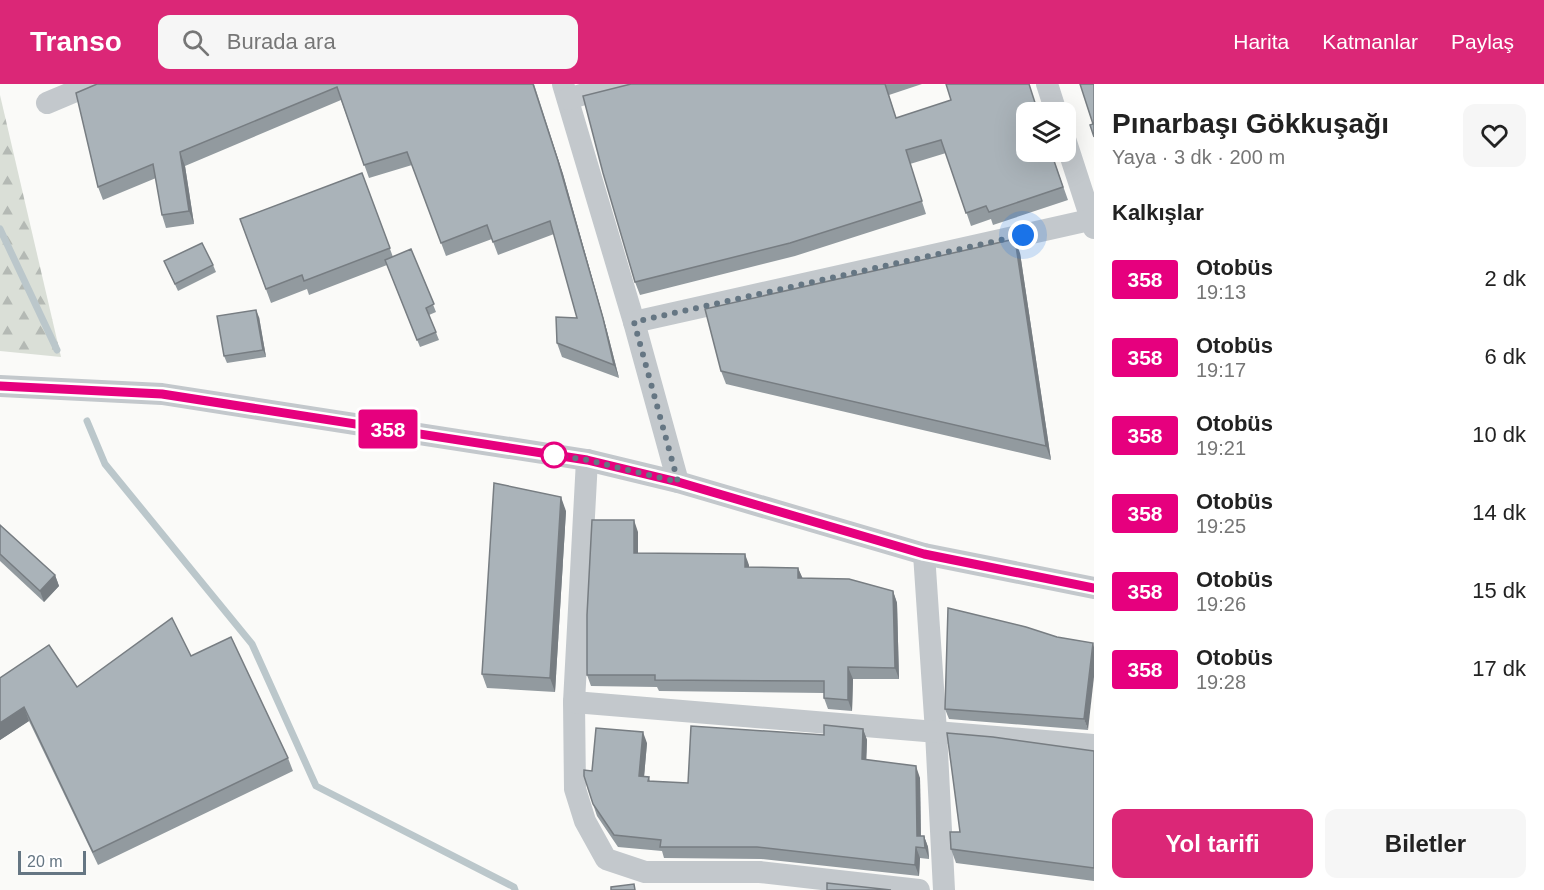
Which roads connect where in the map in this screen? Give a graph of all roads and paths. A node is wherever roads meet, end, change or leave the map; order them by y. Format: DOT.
graph roads {
  1 [pos="92,84"];
  2 [pos="617,84"];
  3 [pos="1047,84"];
  4 [pos="566,91"];
  5 [pos="1053,102"];
  6 [pos="47,103"];
  7 [pos="1073,162"];
  8 [pos="1093,222"];
  9 [pos="634,322"];
  10 [pos="0,386"];
  11 [pos="587,460"];
  12 [pos="678,482"];
  13 [pos="924,554"];
  14 [pos="1094,588"];
  15 [pos="574,702"];
  16 [pos="936,732"];
  17 [pos="1094,745"];
  18 [pos="662,881"];
  19 [pos="814,884"];
  20 [pos="919,890"];
  21 [pos="944,890"];
  1 -- 6 [label="street"];
  2 -- 4 [label="street"];
  3 -- 5 [label="street"];
  4 -- 9 [label="street"];
  7 -- 8 [label="street"];
  8 -- 9 [label="street"];
  9 -- 12 [label="street"];
  10 -- 11 [label="street"];
  11 -- 12 [label="street"];
  11 -- 15 [label="street"];
  12 -- 13 [label="street"];
  13 -- 14 [label="street"];
  13 -- 16 [label="street"];
  15 -- 16 [label="street"];
  15 -- 18 [label="street"];
  16 -- 17 [label="street"];
  16 -- 21 [label="street"];
  18 -- 19 [label="street"];
  19 -- 20 [label="street"];
}
